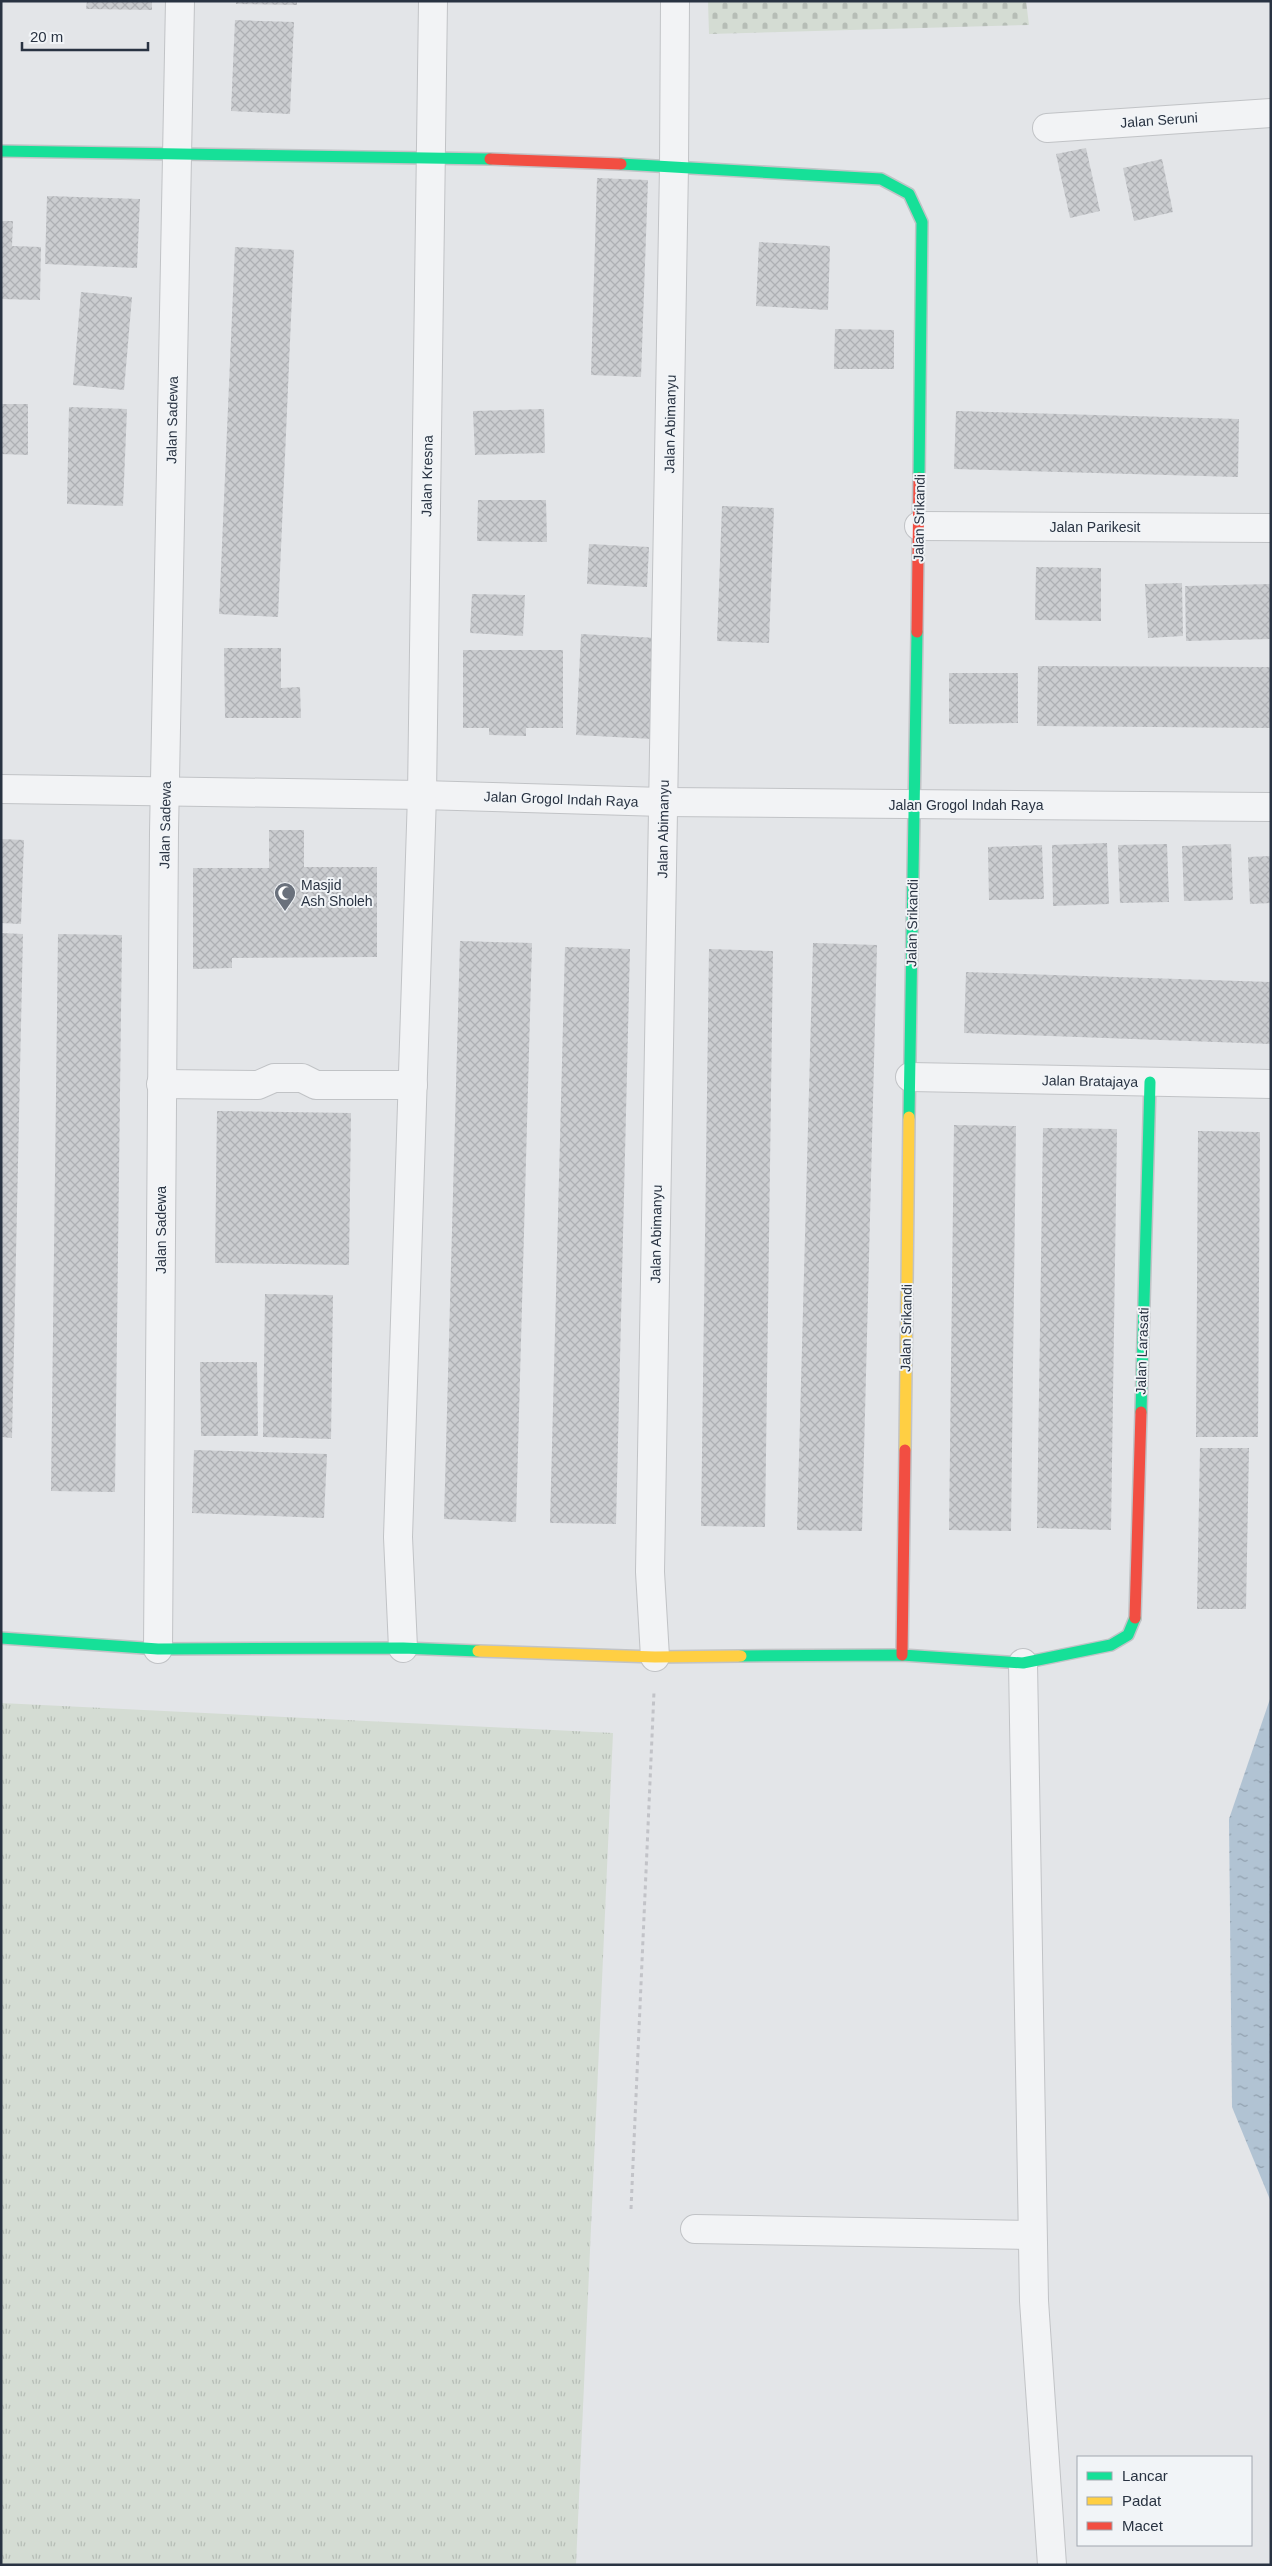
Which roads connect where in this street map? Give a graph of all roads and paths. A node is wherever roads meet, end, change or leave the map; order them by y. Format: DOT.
graph roads {
  1 [pos="180,1"];
  2 [pos="434,1"];
  3 [pos="675,1"];
  4 [pos="1271,112"];
  5 [pos="1047,128"];
  6 [pos="1,151"];
  7 [pos="176,153"];
  8 [pos="432,156"];
  9 [pos="674,166"];
  10 [pos="919,526"];
  11 [pos="1271,528"];
  12 [pos="1,790"];
  13 [pos="165,791"];
  14 [pos="422,795"];
  15 [pos="664,802"];
  16 [pos="913,805"];
  17 [pos="1271,807"];
  18 [pos="910,1077"];
  19 [pos="1150,1082"];
  20 [pos="162,1084"];
  21 [pos="1271,1084"];
  22 [pos="412,1085"];
  23 [pos="1,1638"];
  24 [pos="403,1648"];
  25 [pos="158,1649"];
  26 [pos="902,1655"];
  27 [pos="655,1657"];
  28 [pos="1023,1662"];
  29 [pos="631,2209"];
  30 [pos="695,2229"];
  31 [pos="1032,2235"];
  32 [pos="1052,2565"];
  1 -- 7 [label="street, Jalan Sadewa"];
  2 -- 8 [label="street, Jalan Kresna"];
  3 -- 9 [label="street, Jalan Abimanyu"];
  4 -- 5 [label="street, Jalan Seruni"];
  6 -- 7 [label="street"];
  7 -- 8 [label="street"];
  7 -- 13 [label="street, Jalan Sadewa"];
  8 -- 9 [label="street"];
  8 -- 14 [label="street, Jalan Kresna"];
  9 -- 10 [label="street, Jalan Srikandi"];
  9 -- 15 [label="street, Jalan Abimanyu"];
  10 -- 11 [label="street, Jalan Parikesit"];
  10 -- 16 [label="street, Jalan Srikandi"];
  12 -- 13 [label="street, Jalan Grogol Indah Raya"];
  13 -- 14 [label="street, Jalan Grogol Indah Raya"];
  13 -- 20 [label="street, Jalan Sadewa"];
  14 -- 15 [label="street, Jalan Grogol Indah Raya"];
  14 -- 22 [label="street, Jalan Kresna"];
  15 -- 16 [label="street, Jalan Grogol Indah Raya"];
  15 -- 27 [label="street, Jalan Abimanyu"];
  16 -- 17 [label="street, Jalan Grogol Indah Raya"];
  16 -- 18 [label="street, Jalan Srikandi"];
  18 -- 19 [label="street, Jalan Bratajaya"];
  18 -- 26 [label="street, Jalan Srikandi"];
  19 -- 21 [label="street, Jalan Bratajaya"];
  19 -- 28 [label="street, Jalan Larasati"];
  20 -- 22 [label="street"];
  20 -- 25 [label="street, Jalan Sadewa"];
  22 -- 24 [label="street, Jalan Kresna"];
  23 -- 25 [label="street"];
  24 -- 25 [label="street"];
  24 -- 27 [label="street"];
  26 -- 27 [label="street"];
  26 -- 28 [label="street"];
  27 -- 29 [label="path"];
  28 -- 31 [label="street"];
  30 -- 31 [label="street"];
  31 -- 32 [label="street"];
}
